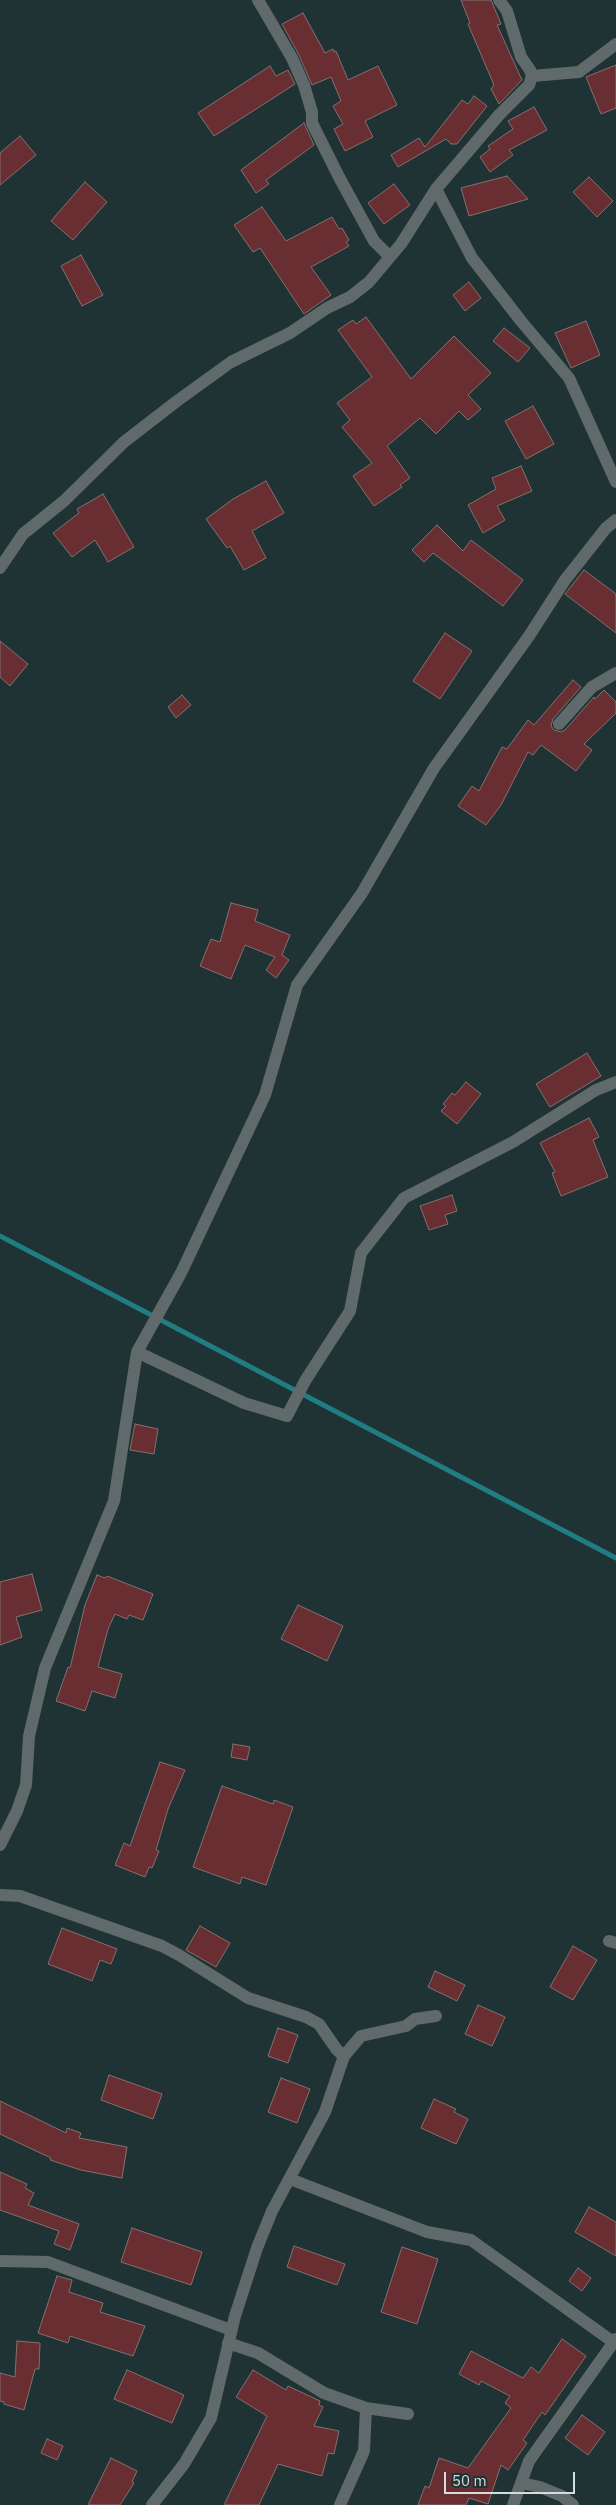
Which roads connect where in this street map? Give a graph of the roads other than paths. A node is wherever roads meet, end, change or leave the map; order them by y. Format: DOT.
graph roads {
  1 [pos="258,0"];
  2 [pos="499,0"];
  3 [pos="616,44"];
  4 [pos="532,76"];
  5 [pos="436,189"];
  6 [pos="390,257"];
  7 [pos="616,482"];
  8 [pos="616,520"];
  9 [pos="0,568"];
  10 [pos="616,673"];
  11 [pos="559,724"];
  12 [pos="616,1082"];
  13 [pos="137,1352"];
  14 [pos="0,1845"];
  15 [pos="0,1895"];
  16 [pos="436,2016"];
  17 [pos="344,2056"];
  18 [pos="290,2179"];
  19 [pos="0,2261"];
  20 [pos="231,2330"];
  21 [pos="615,2340"];
  22 [pos="228,2343"];
  23 [pos="366,2408"];
  24 [pos="408,2414"];
  25 [pos="521,2483"];
  26 [pos="152,2505"];
  27 [pos="340,2505"];
  28 [pos="513,2505"];
  29 [pos="572,2505"];
  1 -- 6 [label="street"];
  2 -- 4 [label="street"];
  3 -- 4 [label="street"];
  4 -- 5 [label="street"];
  5 -- 6 [label="street"];
  5 -- 7 [label="street"];
  6 -- 9 [label="street"];
  8 -- 13 [label="street"];
  10 -- 11 [label="street"];
  12 -- 13 [label="street"];
  13 -- 14 [label="street"];
  15 -- 17 [label="street"];
  16 -- 17 [label="street"];
  17 -- 18 [label="street"];
  18 -- 20 [label="street"];
  18 -- 21 [label="street"];
  19 -- 20 [label="street"];
  20 -- 22 [label="street"];
  21 -- 25 [label="street"];
  22 -- 23 [label="street"];
  22 -- 26 [label="street"];
  23 -- 24 [label="street"];
  23 -- 27 [label="street"];
  25 -- 28 [label="street"];
  25 -- 29 [label="street"];
}
